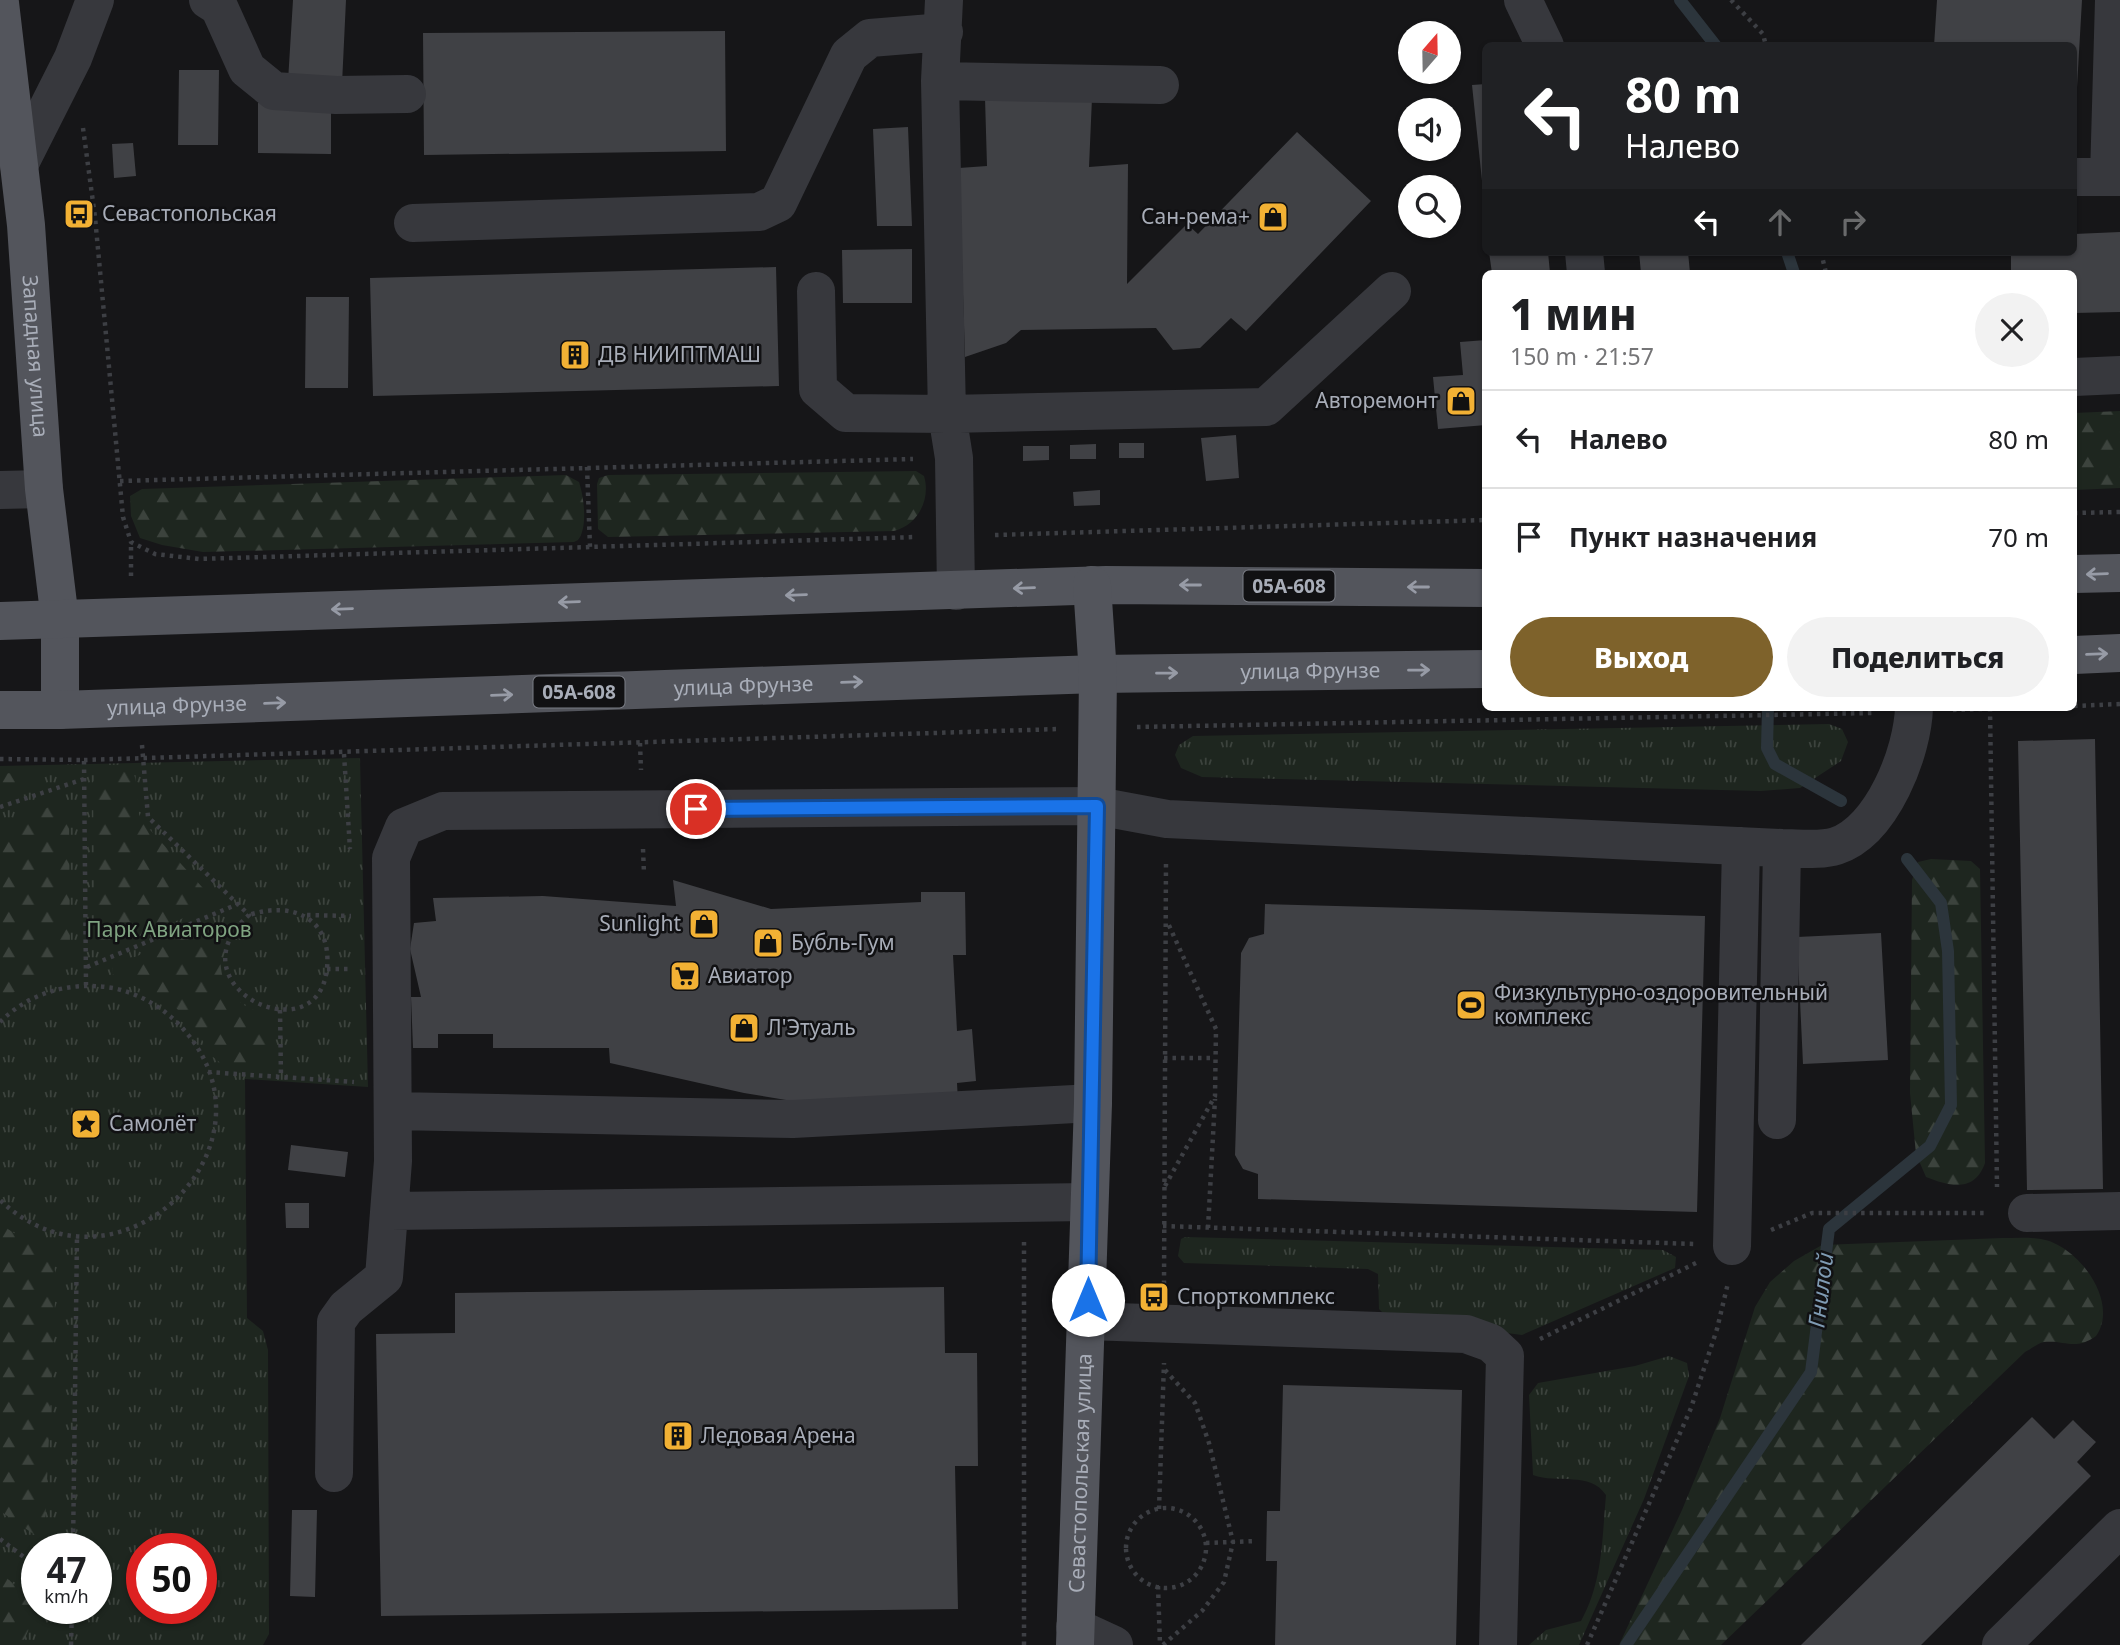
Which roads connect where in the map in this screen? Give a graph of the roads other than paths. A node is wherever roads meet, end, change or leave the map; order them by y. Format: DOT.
graph roads {
  1 [pos="95,0"];
  2 [pos="208,0"];
  3 [pos="1523,0"];
  4 [pos="2114,0"];
  5 [pos="940,12"];
  6 [pos="1,21"];
  7 [pos="1543,42"];
  8 [pos="940,81"];
  9 [pos="1160,85"];
  10 [pos="407,94"];
  11 [pos="12,156"];
  12 [pos="2101,177"];
  13 [pos="413,223"];
  14 [pos="816,290"];
  15 [pos="1392,291"];
  16 [pos="2120,375"];
  17 [pos="2077,377"];
  18 [pos="947,414"];
  19 [pos="44,489"];
  20 [pos="0,490"];
  21 [pos="2120,573"];
  22 [pos="2077,574"];
  23 [pos="1092,585"];
  24 [pos="1482,588"];
  25 [pos="956,591"];
  26 [pos="60,620"];
  27 [pos="0,621"];
  28 [pos="2120,653"];
  29 [pos="2077,654"];
  30 [pos="1482,669"];
  31 [pos="1098,674"];
  32 [pos="0,710"];
  33 [pos="60,710"];
  34 [pos="1913,711"];
  35 [pos="1097,806"];
  36 [pos="1741,846"];
  37 [pos="1782,848"];
  38 [pos="393,1098"];
  39 [pos="1093,1103"];
  40 [pos="1777,1120"];
  41 [pos="1088,1202"];
  42 [pos="391,1212"];
  43 [pos="2120,1212"];
  44 [pos="2012,1213"];
  45 [pos="1732,1246"];
  46 [pos="1087,1321"];
  47 [pos="334,1473"];
  48 [pos="2120,1528"];
  49 [pos="1075,1636"];
  50 [pos="1114,1645"];
  51 [pos="1498,1645"];
  52 [pos="2001,1645"];
  1 -- 11 [label="lane"];
  2 -- 10 [label="lane"];
  3 -- 7 [label="lane"];
  4 -- 12 [label="lane"];
  5 -- 8 [label="lane"];
  5 -- 13 [label="lane"];
  6 -- 11 [label="main road, Западная улица"];
  8 -- 9 [label="lane"];
  8 -- 18 [label="lane"];
  11 -- 19 [label="main road, Западная улица"];
  14 -- 18 [label="lane"];
  15 -- 18 [label="lane"];
  16 -- 17 [label="lane"];
  18 -- 25 [label="lane"];
  19 -- 20 [label="lane"];
  19 -- 26 [label="main road, Западная улица"];
  21 -- 22 [label="main road, one-way"];
  24 -- 23 [label="main road, 05А-608, one-way"];
  23 -- 25 [label="main road, 05А-608, one-way"];
  23 -- 31 [label="main road, Севастопольская улица"];
  25 -- 26 [label="main road, 05А-608, one-way"];
  26 -- 27 [label="main road, 05А-608"];
  26 -- 33 [label="main road, Западная улица"];
  29 -- 28 [label="main road, one-way"];
  31 -- 30 [label="main road, улица Фрунзе / 05А-608, one-way"];
  33 -- 31 [label="main road, улица Фрунзе / 05А-608, one-way"];
  31 -- 35 [label="main road, Севастопольская улица"];
  32 -- 33 [label="main road, улица Фрунзе / 05А-608"];
  34 -- 37 [label="lane"];
  35 -- 36 [label="lane"];
  35 -- 38 [label="lane"];
  35 -- 39 [label="main road, Севастопольская улица"];
  36 -- 37 [label="lane"];
  36 -- 45 [label="lane"];
  37 -- 40 [label="lane"];
  38 -- 39 [label="lane"];
  38 -- 42 [label="lane"];
  39 -- 41 [label="main road, Севастопольская улица"];
  41 -- 42 [label="lane"];
  41 -- 46 [label="main road, Севастопольская улица"];
  42 -- 47 [label="lane"];
  43 -- 44 [label="lane"];
  46 -- 49 [label="main road, Севастопольская улица"];
  46 -- 51 [label="lane"];
  48 -- 52 [label="lane"];
  49 -- 50 [label="lane"];
}
